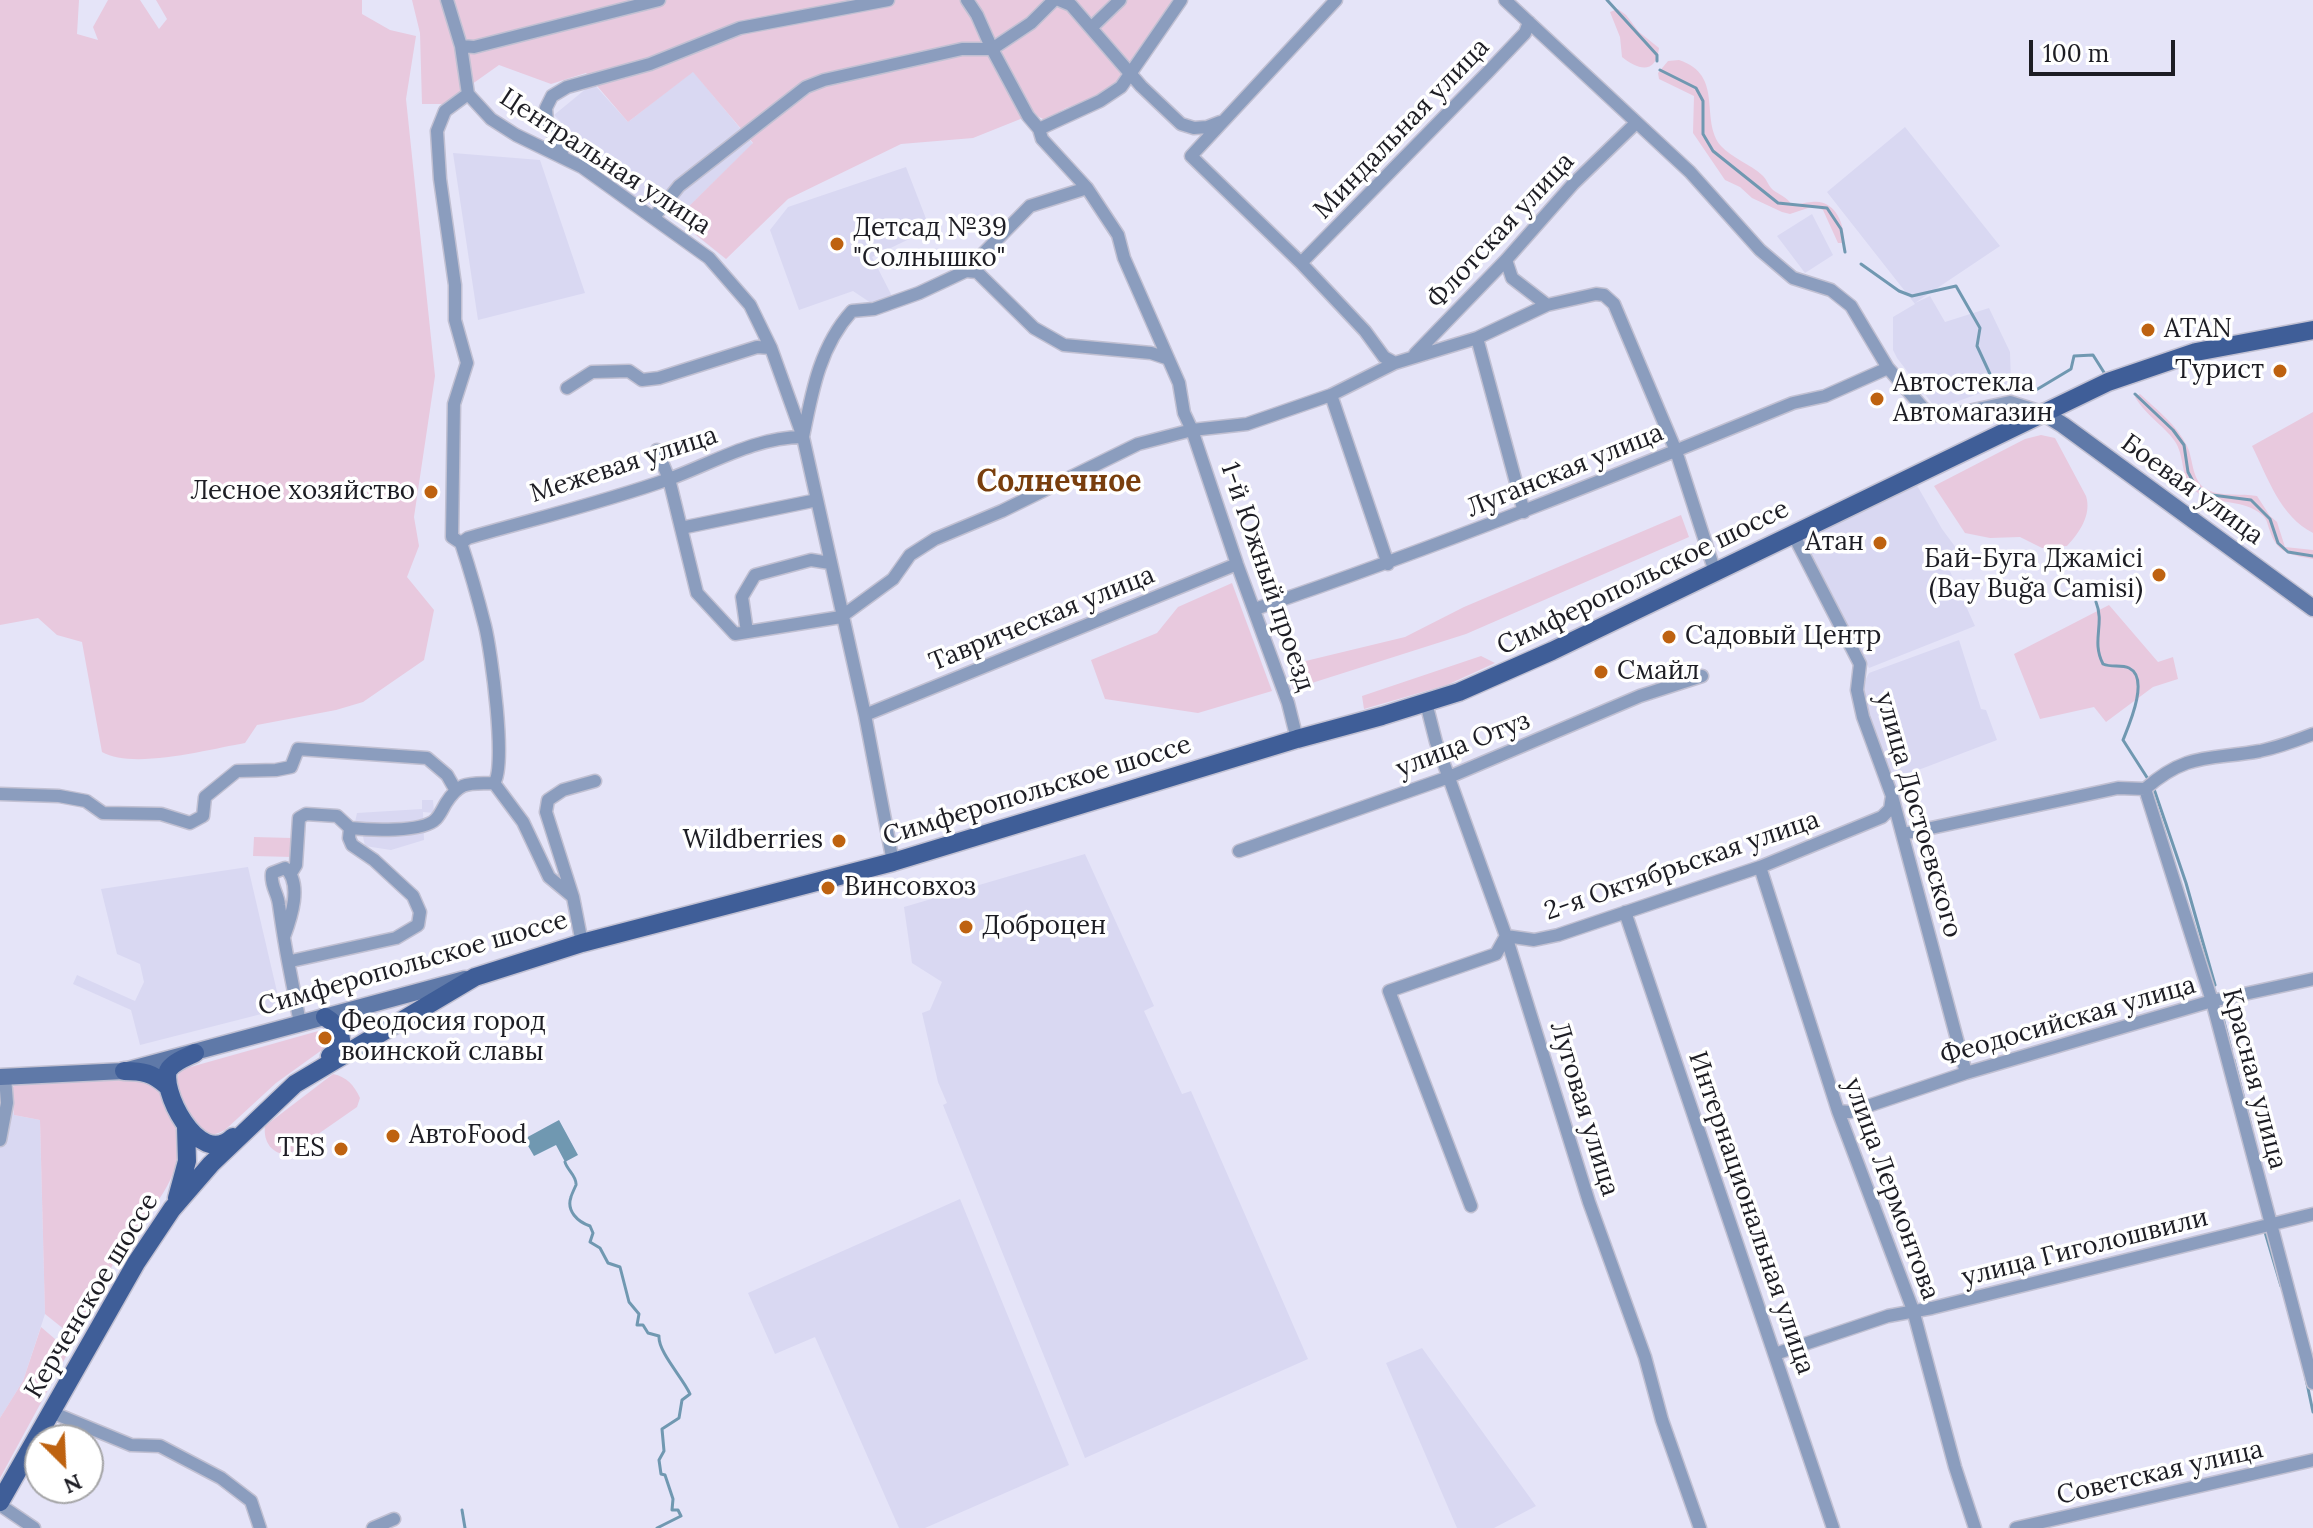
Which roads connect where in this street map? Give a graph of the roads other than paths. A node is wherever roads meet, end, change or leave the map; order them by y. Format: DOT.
graph roads {
  1 [pos="447,0"];
  2 [pos="659,0"];
  3 [pos="888,0"];
  4 [pos="967,0"];
  5 [pos="1057,0"];
  6 [pos="1120,0"];
  7 [pos="1181,0"];
  8 [pos="1336,0"];
  9 [pos="1505,0"];
  10 [pos="1529,22"];
  11 [pos="1091,28"];
  12 [pos="461,46"];
  13 [pos="992,49"];
  14 [pos="1131,74"];
  15 [pos="468,94"];
  16 [pos="1223,121"];
  17 [pos="1636,123"];
  18 [pos="1039,129"];
  19 [pos="563,156"];
  20 [pos="1087,188"];
  21 [pos="654,217"];
  22 [pos="1506,260"];
  23 [pos="1301,263"];
  24 [pos="966,271"];
  25 [pos="1547,305"];
  26 [pos="2313,330"];
  27 [pos="1477,338"];
  28 [pos="771,348"];
  29 [pos="1166,358"];
  30 [pos="1395,363"];
  31 [pos="1888,368"];
  32 [pos="567,388"];
  33 [pos="1331,395"];
  34 [pos="2042,412"];
  35 [pos="1192,430"];
  36 [pos="803,437"];
  37 [pos="657,450"];
  38 [pos="1676,451"];
  39 [pos="669,479"];
  40 [pos="817,500"];
  41 [pos="1524,512"];
  42 [pos="681,528"];
  43 [pos="1793,534"];
  44 [pos="461,543"];
  45 [pos="830,563"];
  46 [pos="1237,564"];
  47 [pos="1388,564"];
  48 [pos="1715,572"];
  49 [pos="2313,608"];
  50 [pos="1255,609"];
  51 [pos="841,617"];
  52 [pos="747,632"];
  53 [pos="1702,676"];
  54 [pos="1426,703"];
  55 [pos="865,715"];
  56 [pos="2313,734"];
  57 [pos="1297,739"];
  58 [pos="1449,777"];
  59 [pos="595,781"];
  60 [pos="494,783"];
  61 [pos="455,789"];
  62 [pos="2145,789"];
  63 [pos="0,794"];
  64 [pos="1892,796"];
  65 [pos="350,828"];
  66 [pos="1903,834"];
  67 [pos="1239,851"];
  68 [pos="893,862"];
  69 [pos="1760,867"];
  70 [pos="291,873"];
  71 [pos="573,897"];
  72 [pos="1625,912"];
  73 [pos="1506,936"];
  74 [pos="284,937"];
  75 [pos="582,943"];
  76 [pos="289,966"];
  77 [pos="475,977"];
  78 [pos="2313,979"];
  79 [pos="2212,1001"];
  80 [pos="325,1017"];
  81 [pos="300,1023"];
  82 [pos="195,1053"];
  83 [pos="329,1062"];
  84 [pos="124,1071"];
  85 [pos="1966,1073"];
  86 [pos="3,1077"];
  87 [pos="167,1086"];
  88 [pos="1838,1111"];
  89 [pos="254,1121"];
  90 [pos="186,1127"];
  91 [pos="0,1140"];
  92 [pos="1471,1206"];
  93 [pos="172,1209"];
  94 [pos="2313,1214"];
  95 [pos="2269,1226"];
  96 [pos="1913,1310"];
  97 [pos="1775,1354"];
  98 [pos="2313,1383"];
  99 [pos="51,1412"];
  100 [pos="2313,1460"];
  101 [pos="0,1503"];
  102 [pos="394,1519"];
  103 [pos="34,1528"];
  104 [pos="260,1528"];
  105 [pos="373,1528"];
  106 [pos="1700,1528"];
  107 [pos="1833,1528"];
  108 [pos="1975,1528"];
  109 [pos="2016,1528"];
  1 -- 12 [label="street"];
  2 -- 12 [label="street"];
  3 -- 19 [label="street"];
  4 -- 13 [label="street, 1-й Южный проезд"];
  5 -- 11 [label="street"];
  5 -- 13 [label="street"];
  6 -- 11 [label="street"];
  7 -- 14 [label="street"];
  8 -- 16 [label="street"];
  9 -- 10 [label="street"];
  10 -- 17 [label="street"];
  10 -- 23 [label="street, Миндальная улица"];
  11 -- 14 [label="street"];
  12 -- 15 [label="street"];
  13 -- 18 [label="street, 1-й Южный проезд"];
  13 -- 21 [label="street"];
  14 -- 16 [label="street"];
  14 -- 18 [label="street"];
  15 -- 19 [label="street, Центральная улица"];
  15 -- 44 [label="street"];
  16 -- 23 [label="street"];
  17 -- 22 [label="street, Флотская улица"];
  17 -- 31 [label="street"];
  18 -- 20 [label="street, 1-й Южный проезд"];
  19 -- 21 [label="street, Центральная улица"];
  20 -- 24 [label="street, Центральная улица"];
  20 -- 29 [label="street, 1-й Южный проезд"];
  21 -- 28 [label="street, Центральная улица"];
  22 -- 25 [label="street"];
  22 -- 30 [label="street, Флотская улица"];
  23 -- 30 [label="street"];
  24 -- 29 [label="street"];
  24 -- 36 [label="street, Центральная улица"];
  25 -- 27 [label="street"];
  25 -- 38 [label="street"];
  26 -- 34 [label="main road, Симферопольское шоссе"];
  27 -- 30 [label="street"];
  27 -- 41 [label="street"];
  28 -- 32 [label="street"];
  28 -- 36 [label="street, Центральная улица"];
  29 -- 35 [label="street, 1-й Южный проезд"];
  30 -- 33 [label="street"];
  31 -- 34 [label="street"];
  31 -- 38 [label="street, Луганская улица"];
  33 -- 35 [label="street"];
  33 -- 47 [label="street"];
  34 -- 43 [label="main road, Симферопольское шоссе"];
  34 -- 49 [label="main road, Боевая улица"];
  35 -- 46 [label="street, 1-й Южный проезд"];
  35 -- 51 [label="street"];
  36 -- 39 [label="street, Межевая улица"];
  36 -- 40 [label="street, Центральная улица"];
  37 -- 39 [label="street"];
  38 -- 41 [label="street, Луганская улица"];
  38 -- 48 [label="street"];
  39 -- 42 [label="street"];
  39 -- 44 [label="street, Межевая улица"];
  40 -- 42 [label="street"];
  40 -- 45 [label="street, Центральная улица"];
  41 -- 47 [label="street, Луганская улица"];
  42 -- 52 [label="street"];
  43 -- 48 [label="main road, Симферопольское шоссе"];
  43 -- 64 [label="street, улица Достоевского"];
  44 -- 60 [label="street"];
  45 -- 51 [label="street, Центральная улица"];
  45 -- 52 [label="street"];
  46 -- 50 [label="street, 1-й Южный проезд"];
  46 -- 55 [label="street, Таврическая улица"];
  47 -- 50 [label="street, Луганская улица"];
  48 -- 54 [label="main road, Симферопольское шоссе"];
  50 -- 57 [label="street, 1-й Южный проезд"];
  51 -- 52 [label="street"];
  51 -- 55 [label="street, Центральная улица"];
  53 -- 58 [label="street, улица Отуз"];
  54 -- 57 [label="main road, Симферопольское шоссе"];
  54 -- 58 [label="street, Луговая улица"];
  55 -- 68 [label="street, Центральная улица"];
  56 -- 62 [label="street"];
  57 -- 68 [label="main road, Симферопольское шоссе"];
  58 -- 67 [label="street, улица Отуз"];
  58 -- 73 [label="street, Луговая улица"];
  59 -- 71 [label="street"];
  60 -- 61 [label="street"];
  60 -- 71 [label="street"];
  61 -- 63 [label="street"];
  61 -- 65 [label="street"];
  62 -- 66 [label="street"];
  62 -- 79 [label="street, Красная улица"];
  64 -- 66 [label="street, улица Достоевского"];
  64 -- 69 [label="street, 2-я Октябрьская улица"];
  65 -- 70 [label="street"];
  65 -- 76 [label="street"];
  66 -- 85 [label="street, улица Достоевского"];
  68 -- 75 [label="main road, Симферопольское шоссе"];
  69 -- 72 [label="street, 2-я Октябрьская улица"];
  69 -- 88 [label="street, улица Лермонтова"];
  70 -- 74 [label="street"];
  70 -- 74 [label="street"];
  71 -- 75 [label="street"];
  72 -- 73 [label="street, 2-я Октябрьская улица"];
  72 -- 97 [label="street, Интернациональная улица"];
  73 -- 92 [label="street"];
  73 -- 106 [label="street, Луговая улица"];
  74 -- 76 [label="street"];
  75 -- 77 [label="main road, Симферопольское шоссе"];
  76 -- 81 [label="street"];
  77 -- 80 [label="main road, Симферопольское шоссе"];
  77 -- 83 [label="main road"];
  78 -- 79 [label="street, Феодосийская улица"];
  79 -- 85 [label="street, Феодосийская улица"];
  79 -- 95 [label="street, Красная улица"];
  80 -- 81 [label="main road, Симферопольское шоссе"];
  80 -- 83 [label="main road"];
  81 -- 82 [label="main road, Симферопольское шоссе"];
  82 -- 84 [label="main road, Симферопольское шоссе"];
  82 -- 87 [label="main road"];
  83 -- 89 [label="main road"];
  84 -- 86 [label="main road, Симферопольское шоссе"];
  84 -- 87 [label="main road"];
  85 -- 88 [label="street, Феодосийская улица"];
  86 -- 91 [label="street"];
  87 -- 90 [label="main road"];
  88 -- 96 [label="street, улица Лермонтова"];
  89 -- 90 [label="main road"];
  89 -- 93 [label="main road, Керченское шоссе"];
  90 -- 93 [label="main road"];
  93 -- 99 [label="main road, Керченское шоссе"];
  94 -- 95 [label="street, улица Гиголошвили"];
  95 -- 96 [label="street, улица Гиголошвили"];
  95 -- 98 [label="street, Красная улица"];
  96 -- 97 [label="street, улица Гиголошвили"];
  96 -- 108 [label="street, улица Лермонтова"];
  97 -- 107 [label="street, Интернациональная улица"];
  99 -- 101 [label="main road, Керченское шоссе"];
  99 -- 104 [label="street"];
  100 -- 109 [label="street, Советская улица"];
  101 -- 103 [label="street"];
  102 -- 105 [label="street"];
}
